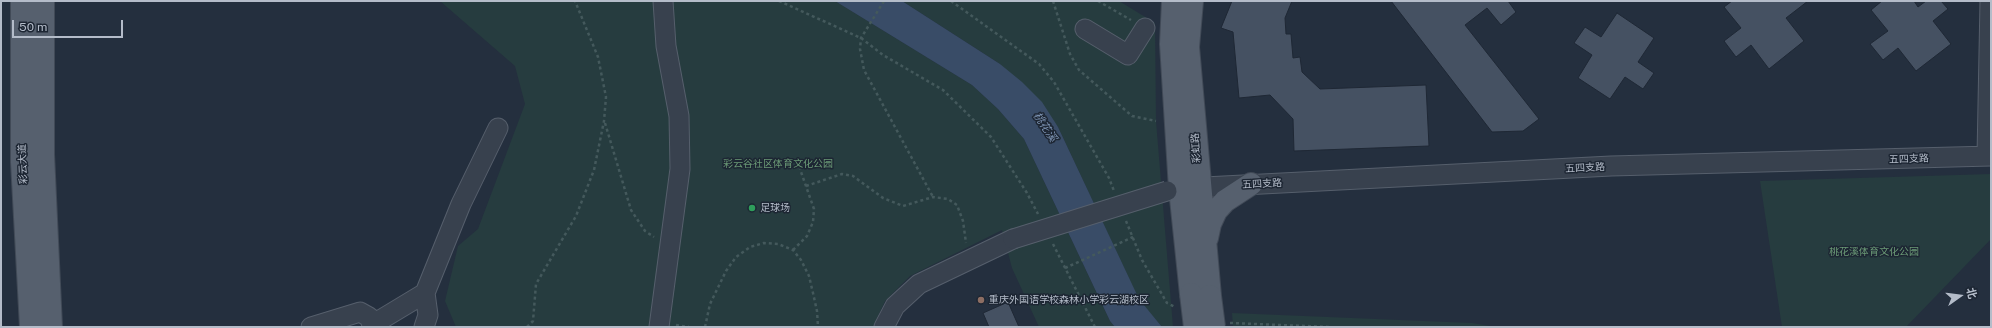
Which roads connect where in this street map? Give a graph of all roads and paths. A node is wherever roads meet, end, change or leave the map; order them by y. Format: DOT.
graph roads {
  1 [pos="22,1"];
  2 [pos="43,1"];
  3 [pos="575,1"];
  4 [pos="663,1"];
  5 [pos="779,1"];
  6 [pos="884,1"];
  7 [pos="951,1"];
  8 [pos="1053,1"];
  9 [pos="1098,1"];
  10 [pos="1173,1"];
  11 [pos="1192,1"];
  12 [pos="1990,1"];
  13 [pos="1140,26"];
  14 [pos="1085,29"];
  15 [pos="861,38"];
  16 [pos="1171,44"];
  17 [pos="604,121"];
  18 [pos="1156,121"];
  19 [pos="498,128"];
  20 [pos="1989,156"];
  21 [pos="800,169"];
  22 [pos="1251,184"];
  23 [pos="806,186"];
  24 [pos="1182,189"];
  25 [pos="1115,193"];
  26 [pos="933,197"];
  27 [pos="1124,215"];
  28 [pos="1041,221"];
  29 [pos="1133,237"];
  30 [pos="1051,241"];
  31 [pos="1205,245"];
  32 [pos="670,247"];
  33 [pos="793,250"];
  34 [pos="969,260"];
  35 [pos="1065,268"];
  36 [pos="425,293"];
  37 [pos="1193,300"];
  38 [pos="1220,325"];
  39 [pos="1273,325"];
  40 [pos="373,326"];
  41 [pos="31,327"];
  42 [pos="51,327"];
  43 [pos="311,327"];
  44 [pos="424,327"];
  45 [pos="526,327"];
  46 [pos="659,327"];
  47 [pos="705,327"];
  48 [pos="818,327"];
  49 [pos="884,327"];
  50 [pos="1095,327"];
  51 [pos="1195,327"];
  52 [pos="1331,327"];
  1 -- 41 [label="main road, 彩云大道"];
  2 -- 42 [label="main road, 彩云大道"];
  3 -- 17 [label="path"];
  4 -- 32 [label="street"];
  5 -- 15 [label="path"];
  6 -- 15 [label="path"];
  7 -- 25 [label="path"];
  8 -- 18 [label="path"];
  9 -- 13 [label="path"];
  10 -- 16 [label="main road, 彩虹路"];
  11 -- 24 [label="main road, 彩虹路"];
  12 -- 20 [label="street"];
  13 -- 14 [label="street"];
  13 -- 16 [label="street"];
  15 -- 26 [label="path"];
  15 -- 28 [label="path"];
  16 -- 24 [label="main road, 彩虹路"];
  17 -- 32 [label="path"];
  17 -- 45 [label="path"];
  19 -- 36 [label="street"];
  20 -- 22 [label="street, 五四支路"];
  21 -- 23 [label="path"];
  22 -- 24 [label="street, 五四支路"];
  22 -- 31 [label="main road"];
  23 -- 26 [label="path"];
  23 -- 33 [label="path"];
  24 -- 31 [label="main road, 彩虹路"];
  24 -- 34 [label="street, 五四支路, bridge"];
  24 -- 37 [label="main road, 彩虹路"];
  26 -- 34 [label="path"];
  27 -- 29 [label="path"];
  29 -- 35 [label="path"];
  29 -- 37 [label="path"];
  30 -- 35 [label="path"];
  31 -- 37 [label="main road, 彩虹路"];
  32 -- 46 [label="street"];
  33 -- 47 [label="path"];
  33 -- 48 [label="path"];
  34 -- 49 [label="street, 五四支路"];
  35 -- 50 [label="path"];
  36 -- 40 [label="street"];
  36 -- 44 [label="street"];
  37 -- 38 [label="main road, bridge"];
  37 -- 51 [label="main road, bridge"];
  38 -- 39 [label="path"];
  39 -- 52 [label="path"];
  40 -- 43 [label="street"];
}
